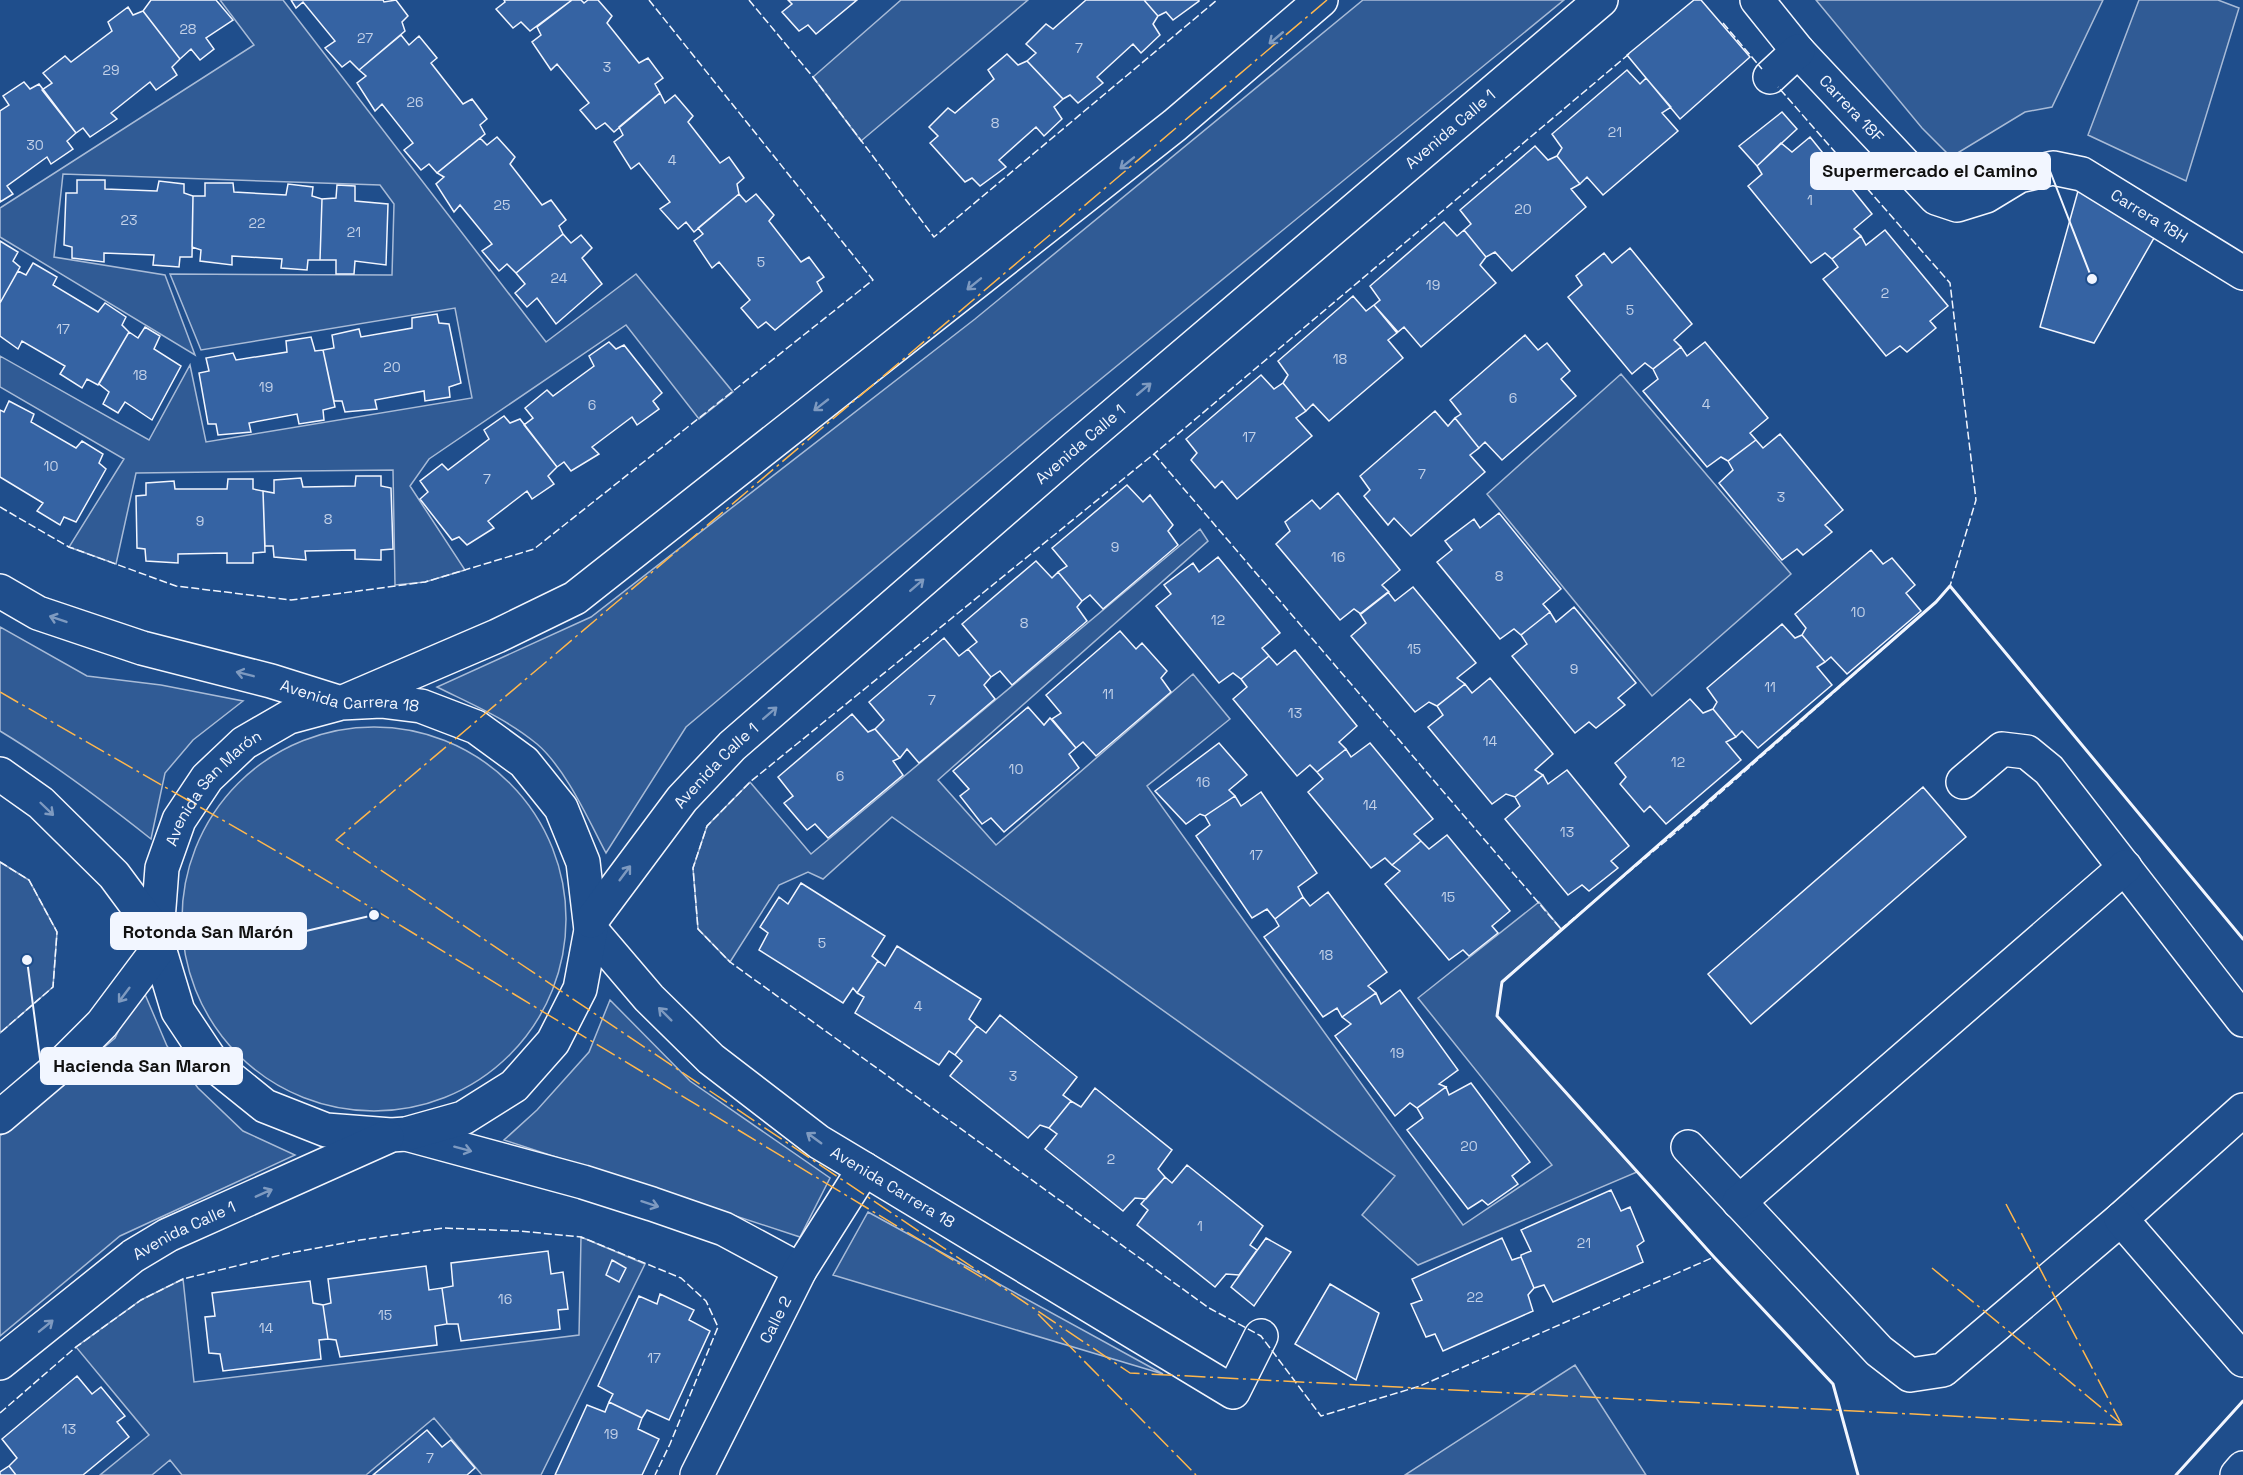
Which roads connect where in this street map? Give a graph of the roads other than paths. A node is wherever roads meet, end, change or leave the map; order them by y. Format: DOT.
graph roads {
  1 [pos="1321,0"];
  2 [pos="1601,0"];
  3 [pos="1757,0"];
  4 [pos="1798,51"];
  5 [pos="1770,77"];
  6 [pos="2053,168"];
  7 [pos="2243,273"];
  8 [pos="0,591"];
  9 [pos="341,703"];
  10 [pos="0,774"];
  11 [pos="1963,782"];
  12 [pos="2125,867"];
  13 [pos="591,926"];
  14 [pos="158,941"];
  15 [pos="2243,1020"];
  16 [pos="2243,1110"];
  17 [pos="0,1117"];
  18 [pos="399,1135"];
  19 [pos="1688,1147"];
  20 [pos="864,1169"];
  21 [pos="1739,1202"];
  22 [pos="2121,1219"];
  23 [pos="800,1270"];
  24 [pos="1261,1336"];
  25 [pos="2243,1360"];
  26 [pos="0,1363"];
  27 [pos="2243,1468"];
  28 [pos="697,1475"];
  29 [pos="2237,1475"];
  1 -- 9 [label="main road, one-way"];
  13 -- 2 [label="main road, Avenida Calle 1, one-way"];
  3 -- 4 [label="main road, Carrera 18F"];
  4 -- 5 [label="main road"];
  4 -- 6 [label="main road, Carrera 18F"];
  6 -- 7 [label="main road, Carrera 18H"];
  9 -- 8 [label="main road, Avenida Carrera 18, one-way"];
  9 -- 13 [label="main road, Avenida Carrera 18"];
  9 -- 14 [label="main road, Avenida San Marón"];
  10 -- 14 [label="main road, one-way"];
  11 -- 12 [label="main road"];
  12 -- 15 [label="main road"];
  12 -- 21 [label="main road"];
  13 -- 18 [label="main road"];
  20 -- 13 [label="main road, Avenida Carrera 18, one-way"];
  14 -- 17 [label="main road, one-way"];
  14 -- 18 [label="main road"];
  16 -- 22 [label="main road"];
  18 -- 23 [label="main road, one-way"];
  26 -- 18 [label="main road, Avenida Calle 1, one-way"];
  19 -- 21 [label="main road"];
  20 -- 23 [label="main road, Calle 2"];
  20 -- 24 [label="main road, Avenida Carrera 18"];
  21 -- 22 [label="main road"];
  22 -- 25 [label="main road"];
  23 -- 28 [label="main road, Calle 2"];
  27 -- 29 [label="main road"];
}
